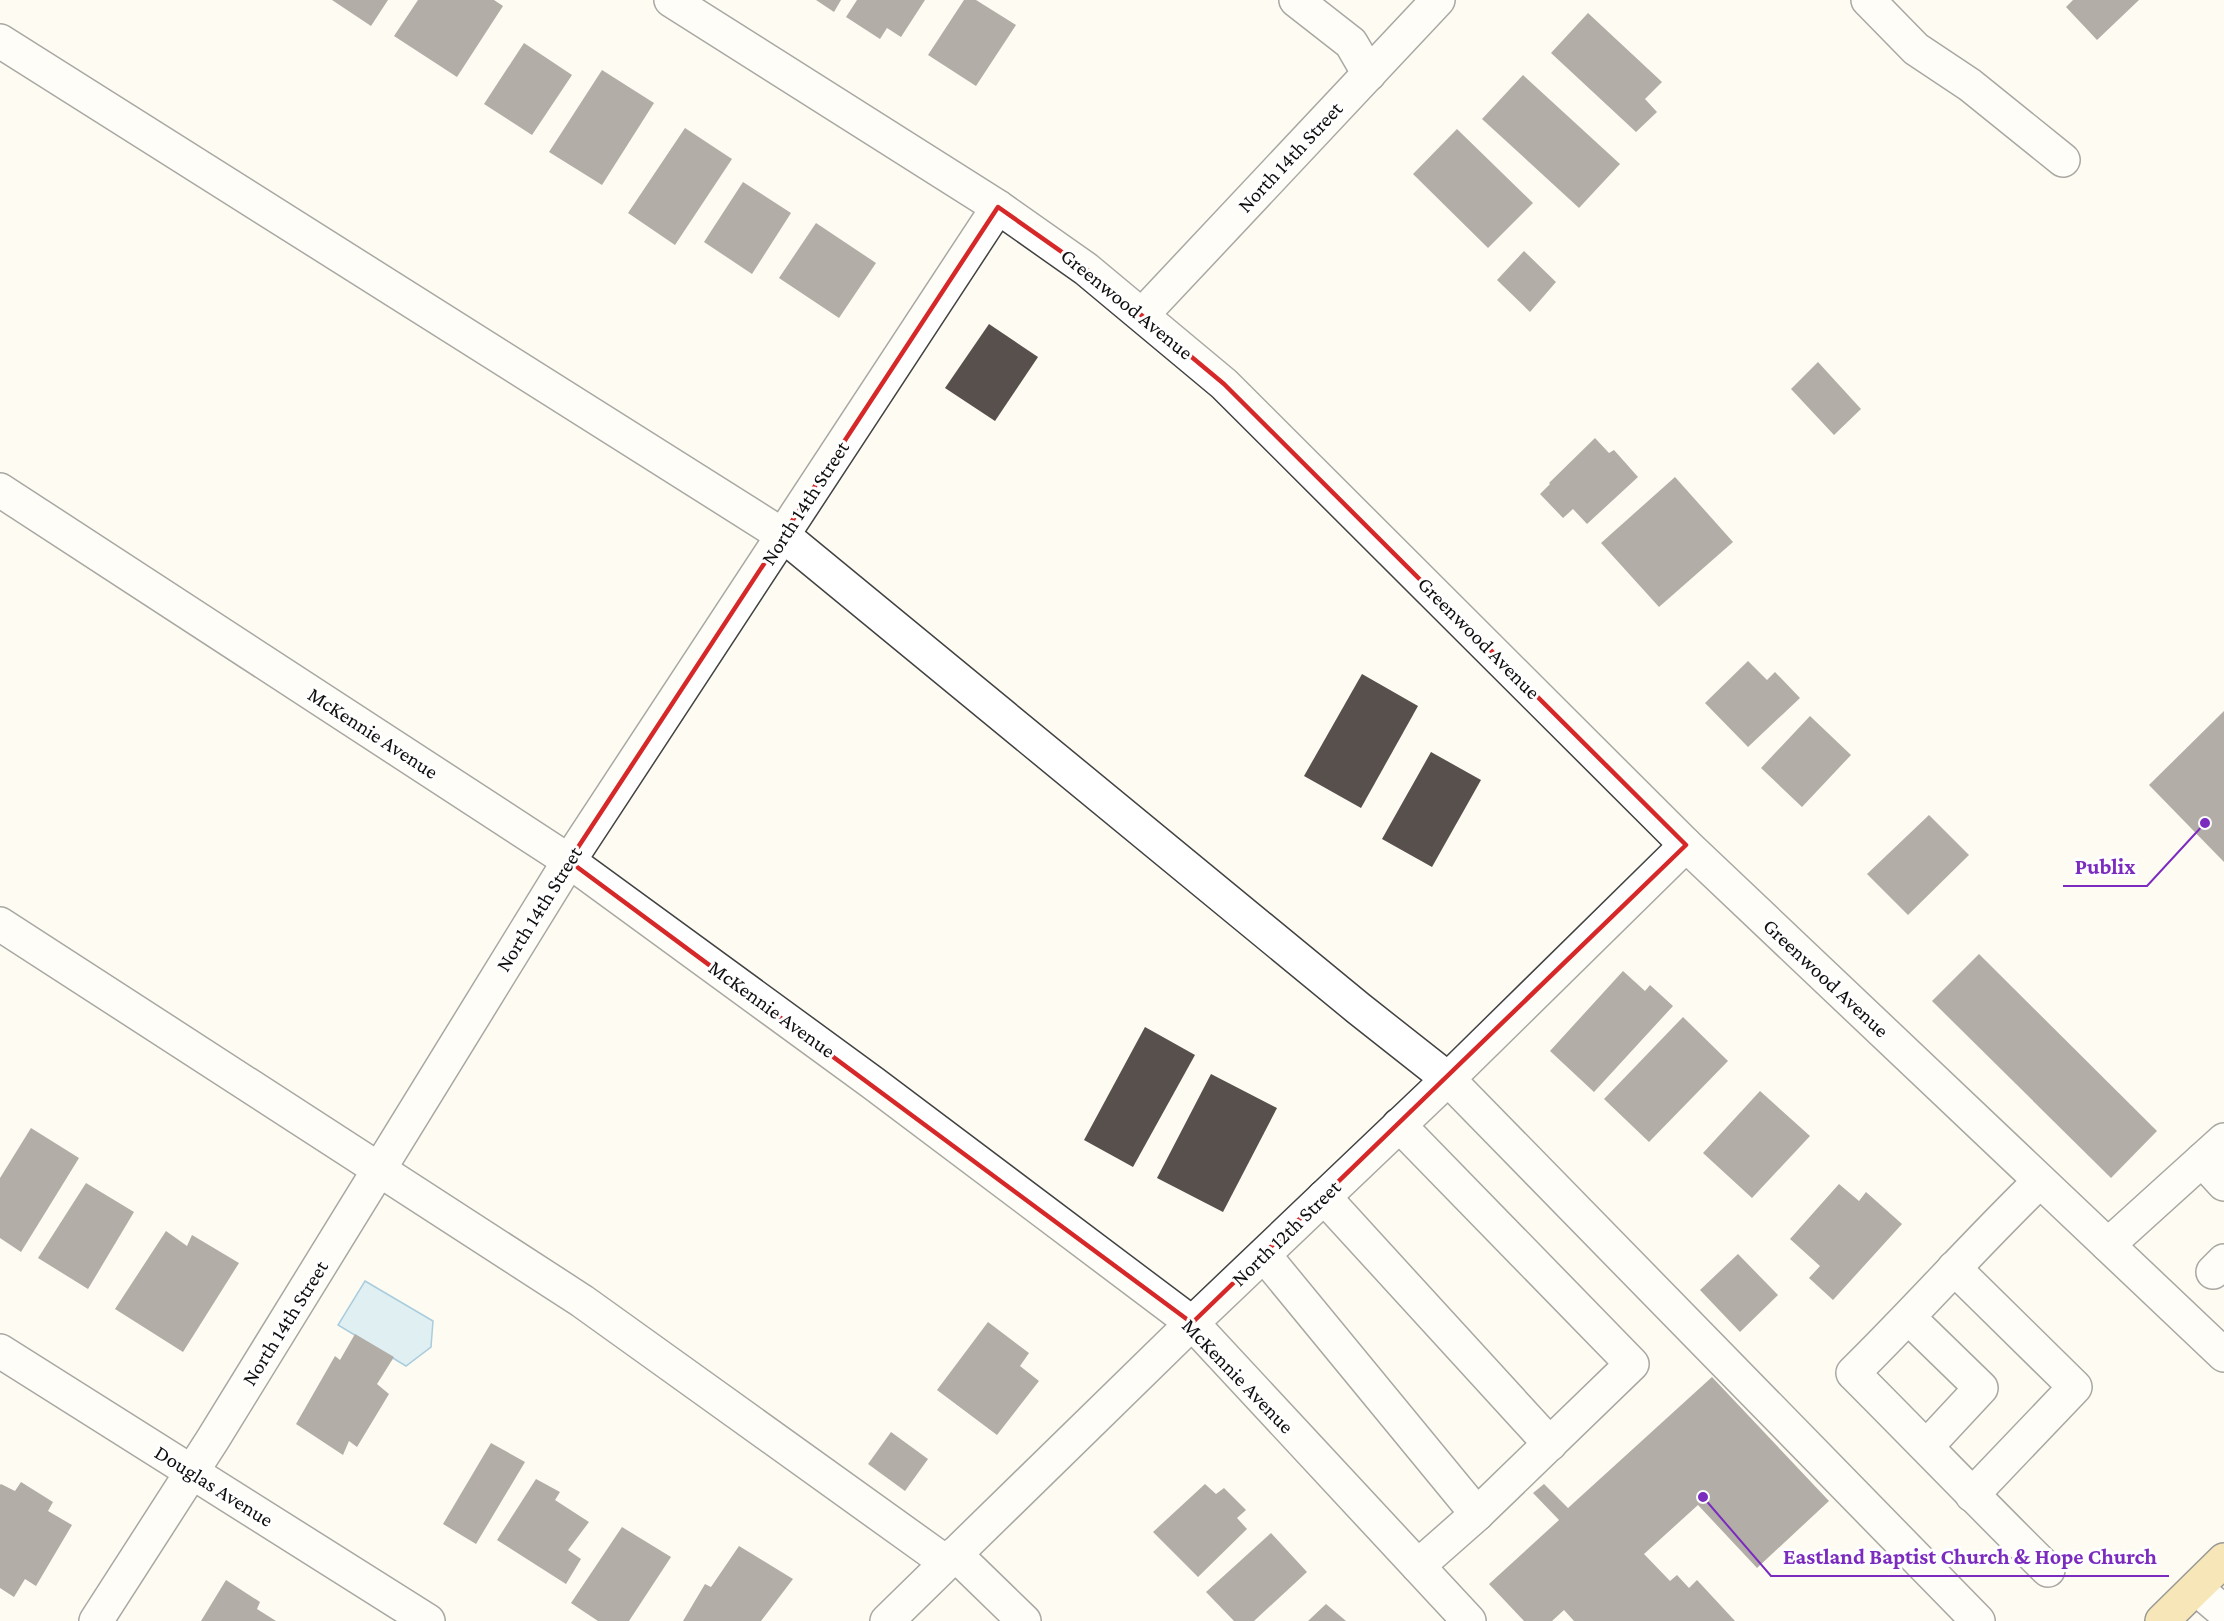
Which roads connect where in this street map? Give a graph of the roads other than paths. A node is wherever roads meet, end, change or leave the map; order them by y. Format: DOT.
graph roads {
  1 [pos="671,0"];
  2 [pos="1296,0"];
  3 [pos="1438,0"];
  4 [pos="1868,0"];
  5 [pos="0,41"];
  6 [pos="1369,74"];
  7 [pos="2063,160"];
  8 [pos="998,207"];
  9 [pos="1143,314"];
  10 [pos="0,490"];
  11 [pos="784,536"];
  12 [pos="1686,845"];
  13 [pos="569,861"];
  14 [pos="0,924"];
  15 [pos="1448,1079"];
  16 [pos="1399,1125"];
  17 [pos="2213,1150"];
  18 [pos="378,1170"];
  19 [pos="2040,1181"];
  20 [pos="2224,1184"];
  21 [pos="1324,1197"];
  22 [pos="2108,1245"];
  23 [pos="1264,1254"];
  24 [pos="1954,1268"];
  25 [pos="1908,1318"];
  26 [pos="1192,1323"];
  27 [pos="0,1351"];
  28 [pos="2224,1355"];
  29 [pos="1551,1444"];
  30 [pos="1927,1446"];
  31 [pos="193,1472"];
  32 [pos="1972,1495"];
  33 [pos="1477,1514"];
  34 [pos="951,1558"];
  35 [pos="2224,1560"];
  36 [pos="1418,1566"];
  37 [pos="2048,1570"];
  38 [pos="2196,1588"];
  39 [pos="2224,1612"];
  40 [pos="96,1621"];
  41 [pos="428,1621"];
  42 [pos="887,1621"];
  43 [pos="1024,1621"];
  44 [pos="1469,1621"];
  45 [pos="1978,1621"];
  46 [pos="2162,1621"];
  1 -- 8 [label="street, Greenwood Avenue"];
  2 -- 6 [label="street"];
  3 -- 6 [label="street, North 14th Street"];
  4 -- 7 [label="street"];
  5 -- 11 [label="street"];
  6 -- 9 [label="street, North 14th Street"];
  8 -- 9 [label="street, Greenwood Avenue"];
  8 -- 11 [label="street, North 14th Street"];
  9 -- 12 [label="street, Greenwood Avenue"];
  10 -- 13 [label="street, McKennie Avenue"];
  11 -- 13 [label="street, North 14th Street"];
  11 -- 15 [label="street"];
  12 -- 15 [label="street, North 12th Street"];
  12 -- 19 [label="street, Greenwood Avenue"];
  13 -- 18 [label="street, North 14th Street"];
  13 -- 26 [label="street, McKennie Avenue"];
  14 -- 18 [label="street"];
  15 -- 16 [label="street, North 12th Street"];
  15 -- 45 [label="street"];
  16 -- 21 [label="street, North 12th Street"];
  16 -- 29 [label="street"];
  17 -- 20 [label="street"];
  17 -- 22 [label="street"];
  18 -- 31 [label="street, North 14th Street"];
  18 -- 34 [label="street"];
  19 -- 22 [label="street, Greenwood Avenue"];
  19 -- 24 [label="street"];
  21 -- 23 [label="street, North 12th Street"];
  21 -- 29 [label="street"];
  22 -- 28 [label="street, Greenwood Avenue"];
  23 -- 26 [label="street, North 12th Street"];
  23 -- 33 [label="street"];
  24 -- 25 [label="street"];
  24 -- 32 [label="street"];
  25 -- 30 [label="street"];
  25 -- 30 [label="street"];
  26 -- 34 [label="street, North 12th Street"];
  26 -- 36 [label="street, McKennie Avenue"];
  27 -- 31 [label="street, Douglas Avenue"];
  29 -- 33 [label="street"];
  30 -- 32 [label="street"];
  31 -- 40 [label="street, North 14th Street"];
  31 -- 41 [label="street, Douglas Avenue"];
  32 -- 37 [label="street"];
  33 -- 36 [label="street"];
  34 -- 42 [label="street, North 12th Street"];
  34 -- 43 [label="street"];
  35 -- 38 [label="main road"];
  36 -- 44 [label="street, McKennie Avenue"];
  38 -- 39 [label="street"];
  38 -- 46 [label="main road"];
}
